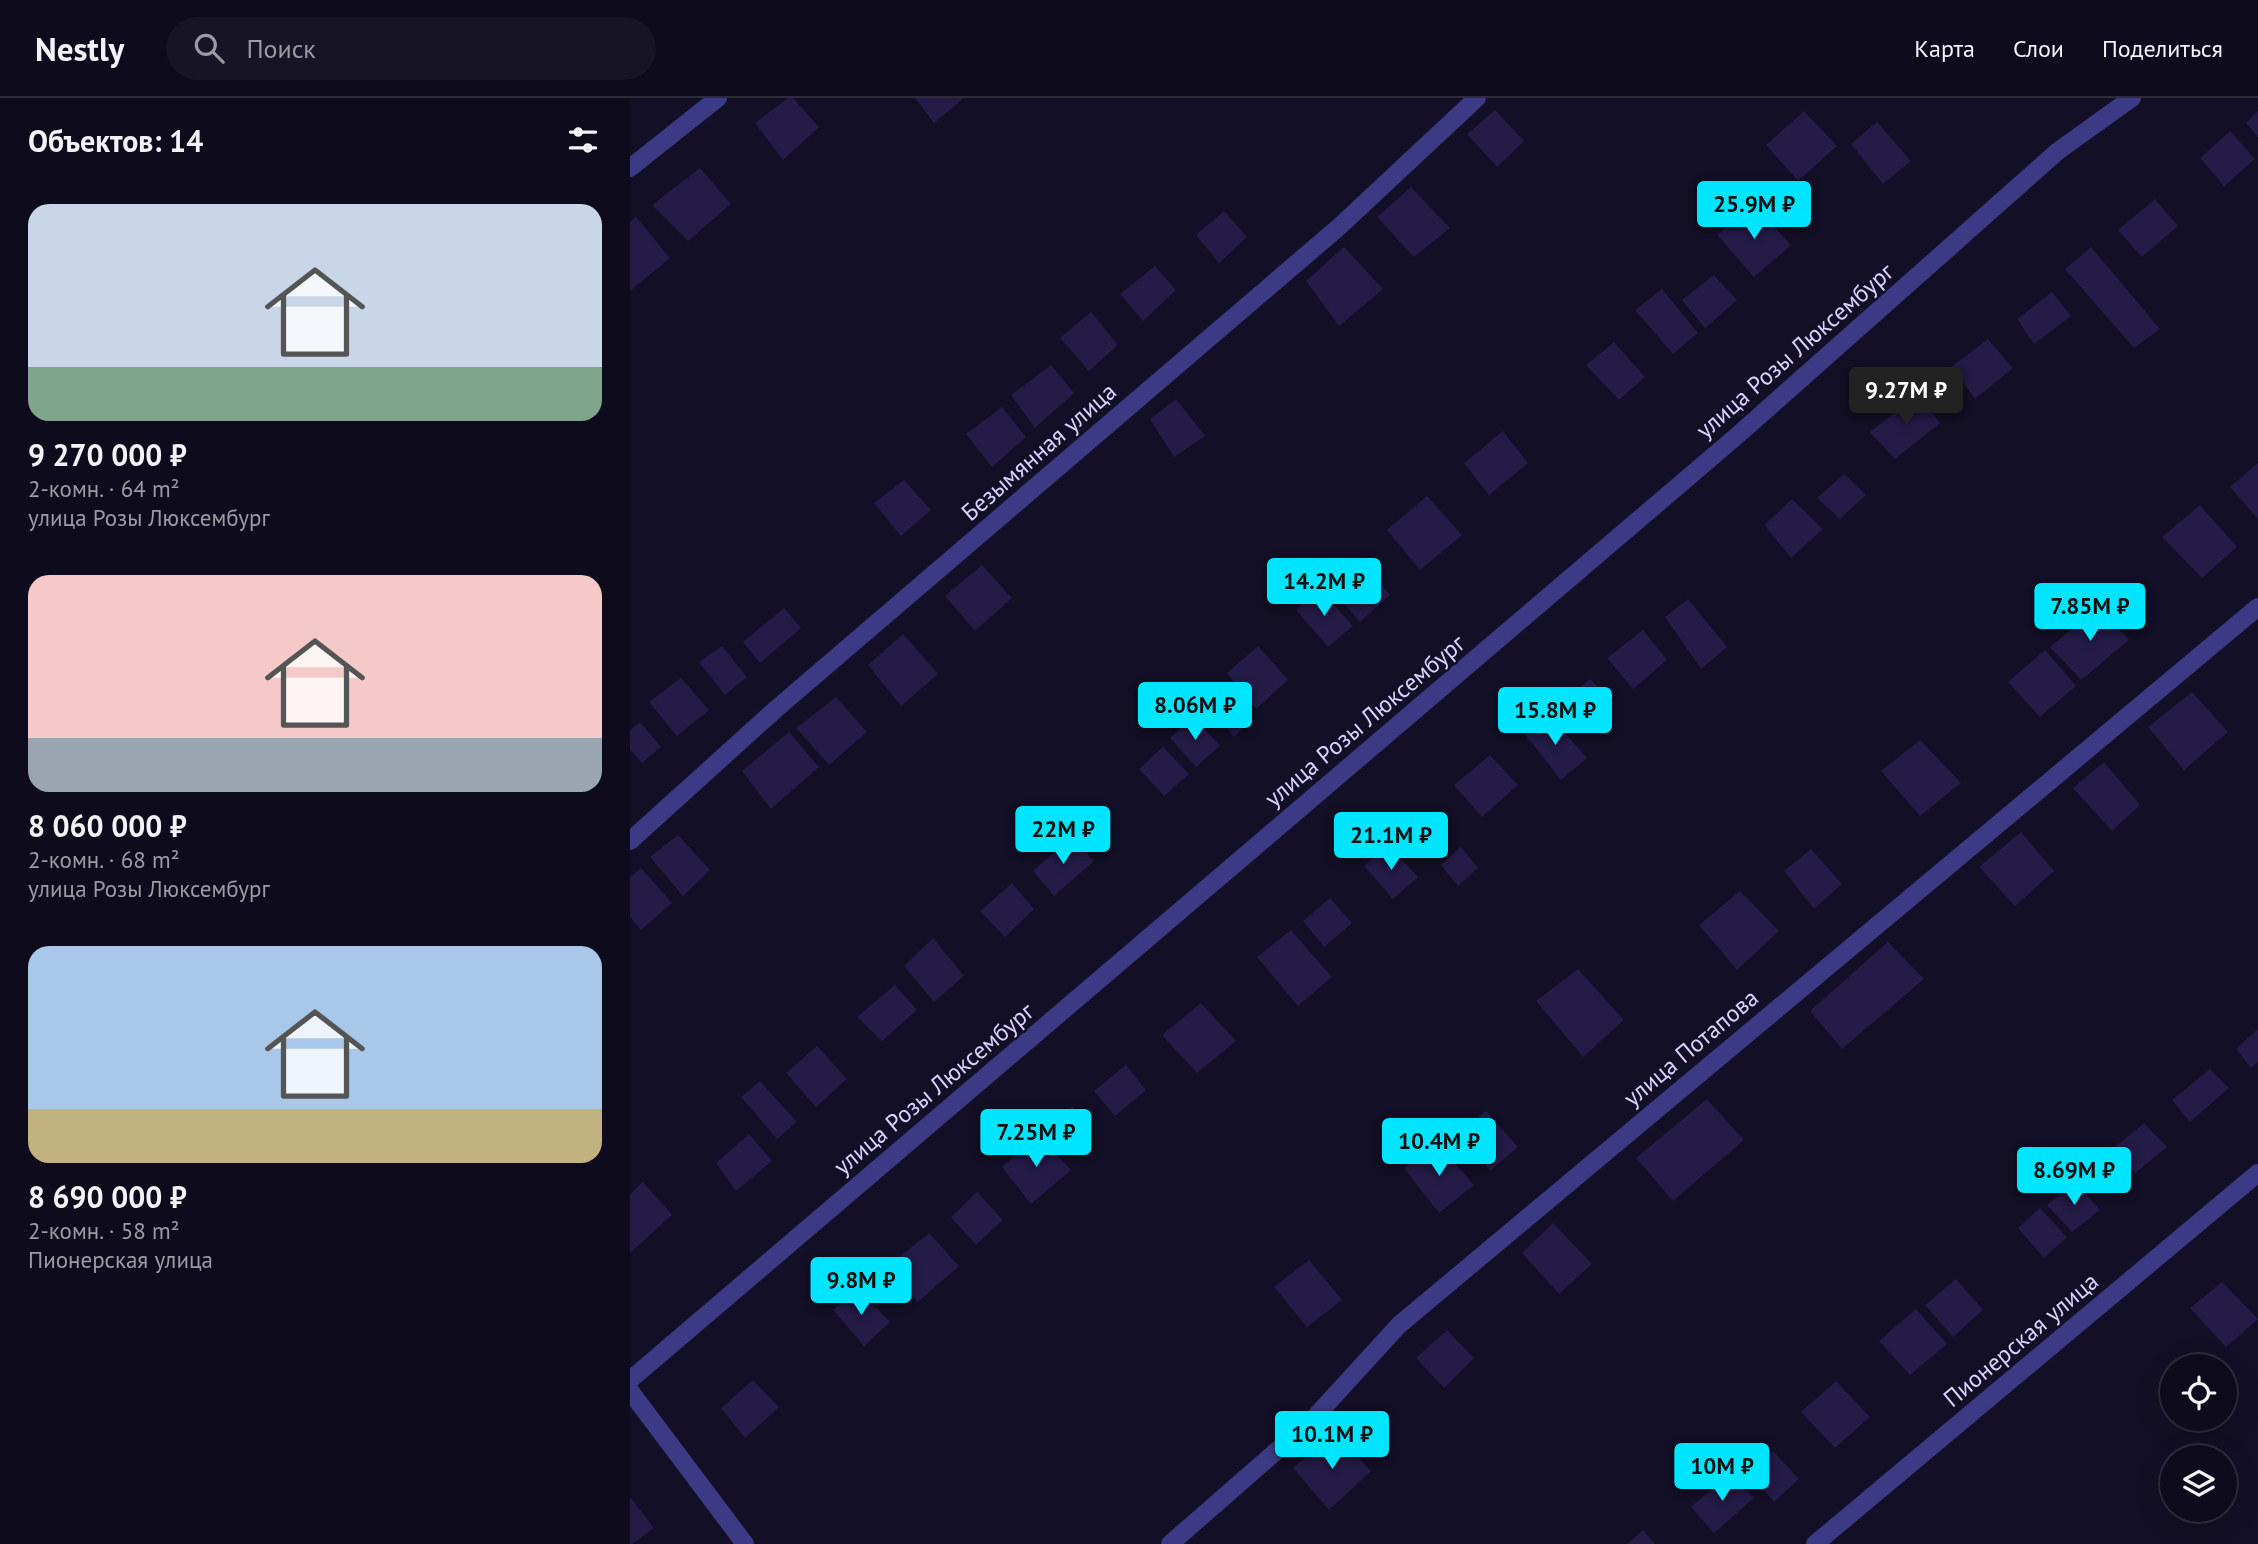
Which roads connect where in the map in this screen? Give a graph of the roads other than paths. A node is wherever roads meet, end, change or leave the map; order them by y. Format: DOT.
graph roads {
  1 [pos="718,98"];
  2 [pos="1477,98"];
  3 [pos="2132,98"];
  4 [pos="630,168"];
  5 [pos="2258,607"];
  6 [pos="630,841"];
  7 [pos="2258,1173"];
  8 [pos="630,1380"];
  9 [pos="630,1391"];
  10 [pos="745,1544"];
  11 [pos="1170,1544"];
  12 [pos="1815,1544"];
  1 -- 4 [label="street"];
  2 -- 6 [label="street, Безымянная улица"];
  3 -- 8 [label="street, улица Розы Люксембург"];
  5 -- 11 [label="street, улица Потапова"];
  7 -- 12 [label="street, Пионерская улица"];
  9 -- 10 [label="street"];
}
